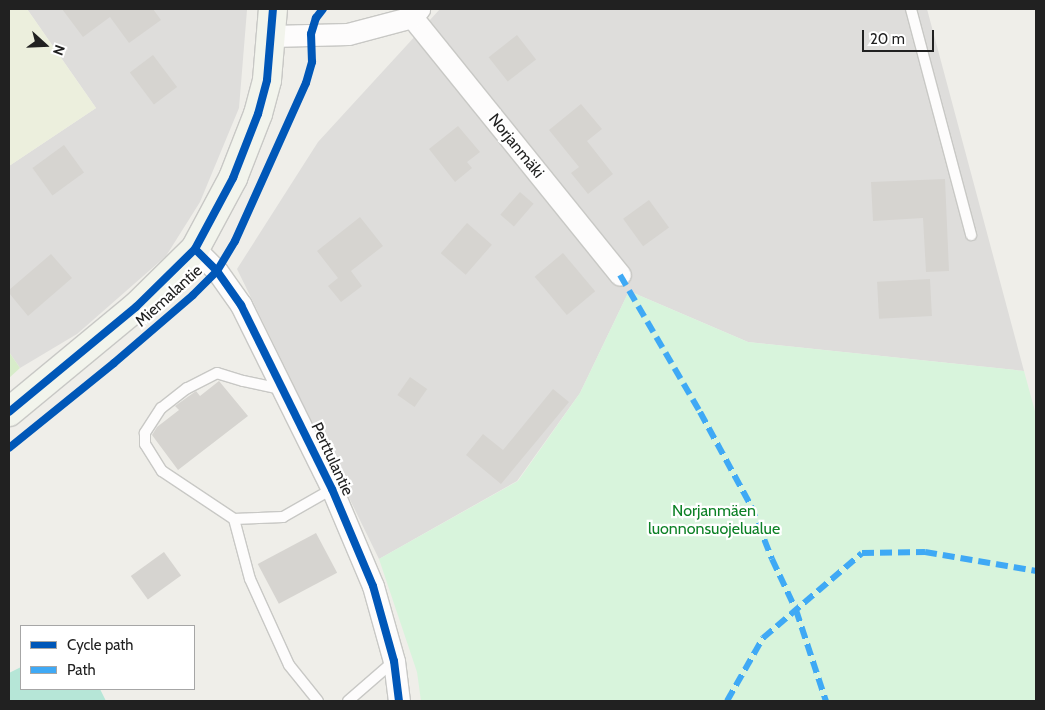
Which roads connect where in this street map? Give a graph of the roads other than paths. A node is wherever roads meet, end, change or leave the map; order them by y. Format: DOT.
graph roads {
  1 [pos="273,9"];
  2 [pos="911,9"];
  3 [pos="415,13"];
  4 [pos="272,36"];
  5 [pos="971,235"];
  6 [pos="195,249"];
  7 [pos="620,275"];
  8 [pos="284,389"];
  9 [pos="9,412"];
  10 [pos="332,490"];
  11 [pos="234,519"];
  12 [pos="394,661"];
  13 [pos="318,701"];
  14 [pos="348,701"];
  15 [pos="399,701"];
  1 -- 4 [label="street, Miemalantie"];
  2 -- 5 [label="lane"];
  3 -- 4 [label="street"];
  3 -- 7 [label="street, Norjanmäki"];
  4 -- 6 [label="street, Miemalantie"];
  6 -- 8 [label="street, Perttulantie"];
  6 -- 9 [label="street, Miemalantie"];
  8 -- 10 [label="street, Perttulantie"];
  8 -- 11 [label="lane"];
  10 -- 11 [label="lane"];
  10 -- 12 [label="street, Perttulantie"];
  11 -- 13 [label="lane"];
  12 -- 14 [label="lane"];
  12 -- 15 [label="street, Perttulantie"];
}
